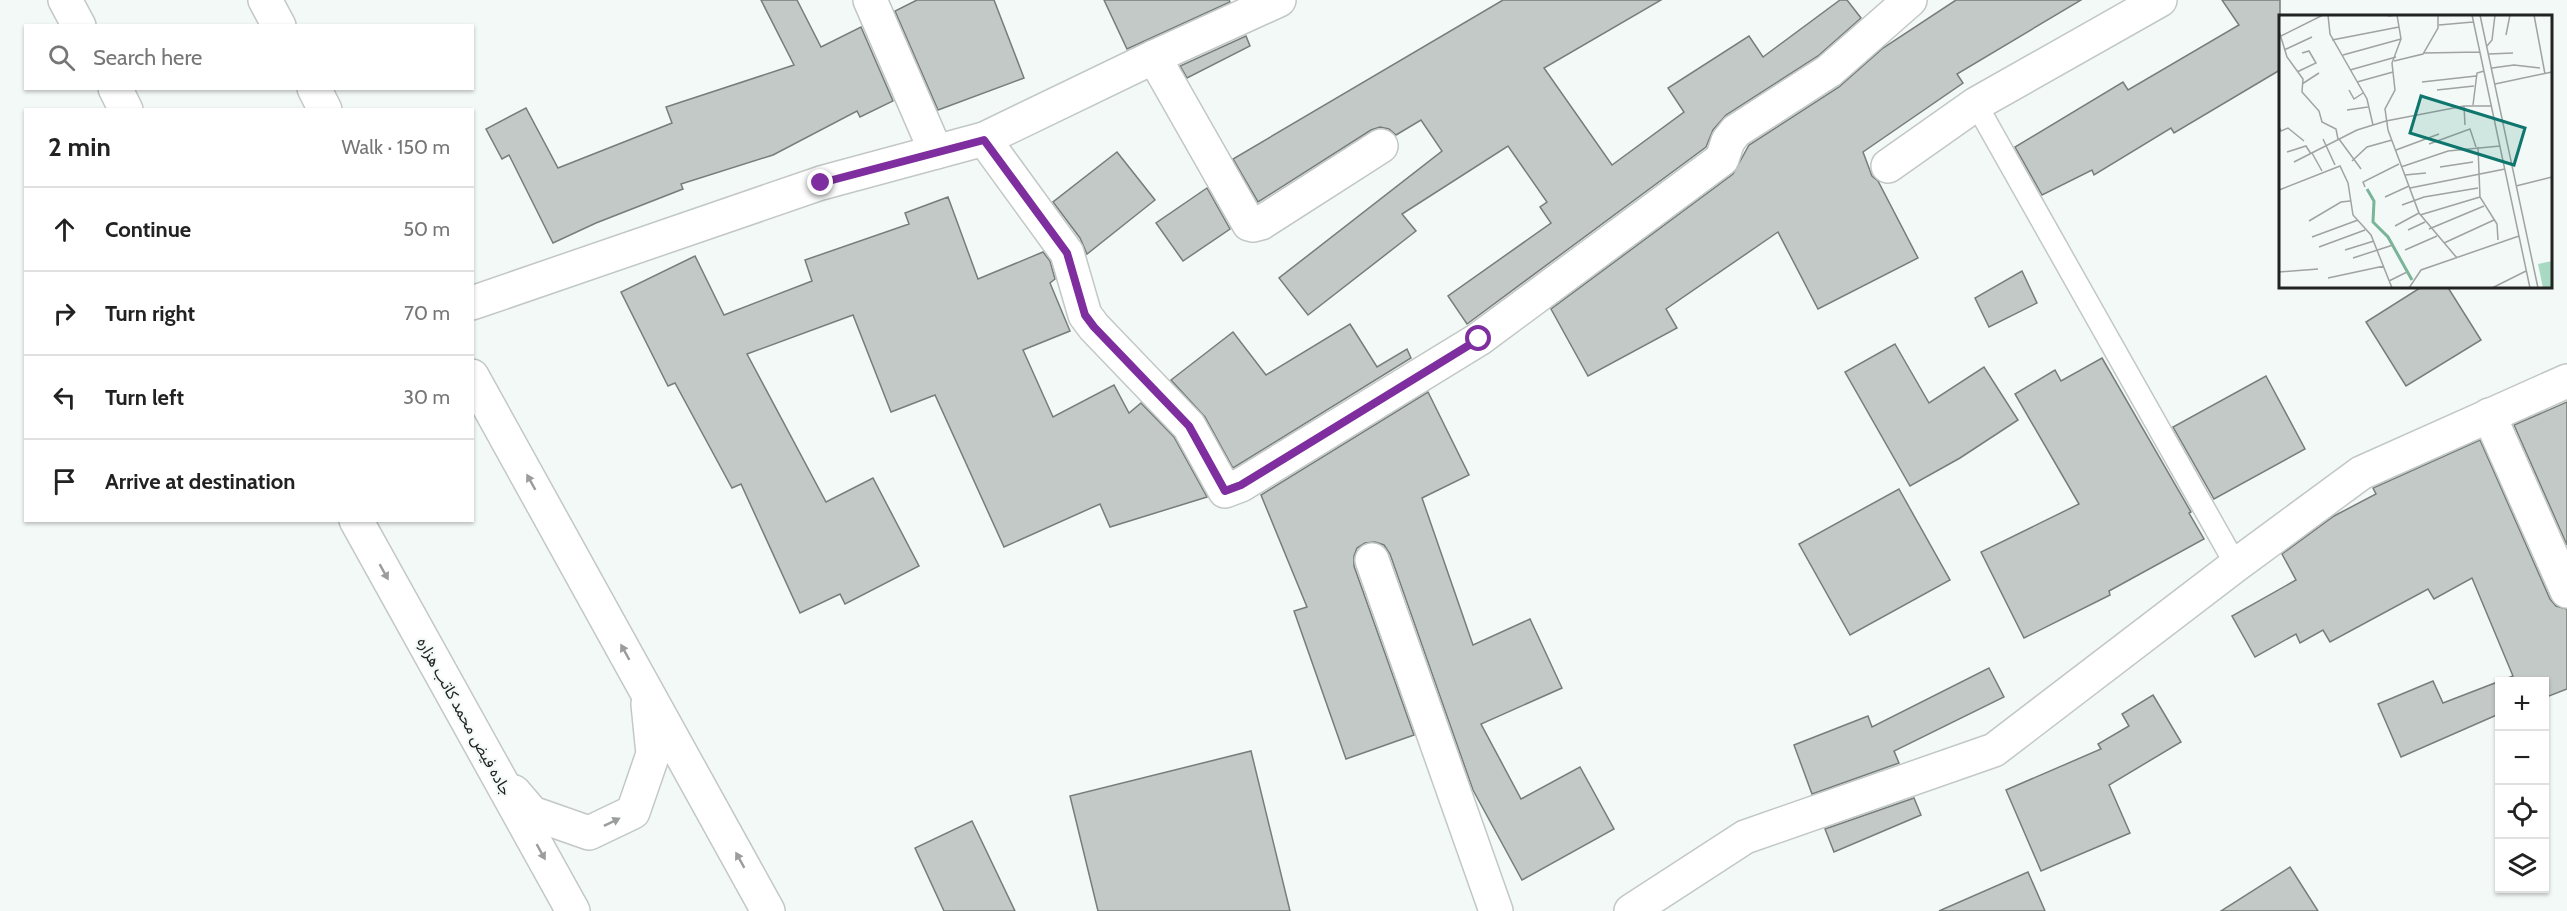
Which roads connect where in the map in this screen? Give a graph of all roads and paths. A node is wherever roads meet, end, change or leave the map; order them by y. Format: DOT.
graph roads {
  1 [pos="65,0"];
  2 [pos="265,0"];
  3 [pos="870,0"];
  4 [pos="1279,0"];
  5 [pos="1910,0"];
  6 [pos="2160,0"];
  7 [pos="78,24"];
  8 [pos="278,24"];
  9 [pos="1154,57"];
  10 [pos="116,90"];
  11 [pos="315,90"];
  12 [pos="1976,104"];
  13 [pos="125,108"];
  14 [pos="325,108"];
  15 [pos="984,140"];
  16 [pos="1381,146"];
  17 [pos="936,152"];
  18 [pos="1888,166"];
  19 [pos="474,302"];
  20 [pos="474,380"];
  21 [pos="2567,381"];
  22 [pos="2489,415"];
  23 [pos="357,522"];
  24 [pos="1372,560"];
  25 [pos="2236,565"];
  26 [pos="2567,591"];
  27 [pos="647,692"];
  28 [pos="495,770"];
  29 [pos="573,911"];
  30 [pos="768,911"];
  31 [pos="1496,911"];
  32 [pos="1631,911"];
  1 -- 7 [label="street"];
  2 -- 8 [label="street"];
  3 -- 17 [label="street"];
  4 -- 9 [label="street"];
  5 -- 15 [label="street"];
  6 -- 12 [label="street"];
  9 -- 15 [label="street"];
  9 -- 16 [label="street"];
  10 -- 13 [label="street"];
  11 -- 14 [label="street"];
  12 -- 18 [label="street"];
  12 -- 25 [label="lane"];
  15 -- 17 [label="street"];
  17 -- 19 [label="street"];
  27 -- 20 [label="street, one-way"];
  21 -- 22 [label="street"];
  22 -- 25 [label="street"];
  22 -- 26 [label="street"];
  23 -- 28 [label="street, جاده فیض محمد کاتب هزاره, one-way"];
  24 -- 31 [label="street"];
  25 -- 32 [label="street"];
  28 -- 27 [label="street, one-way"];
  30 -- 27 [label="street, one-way"];
  28 -- 29 [label="street, جاده فیض محمد کاتب هزاره, one-way"];
}
